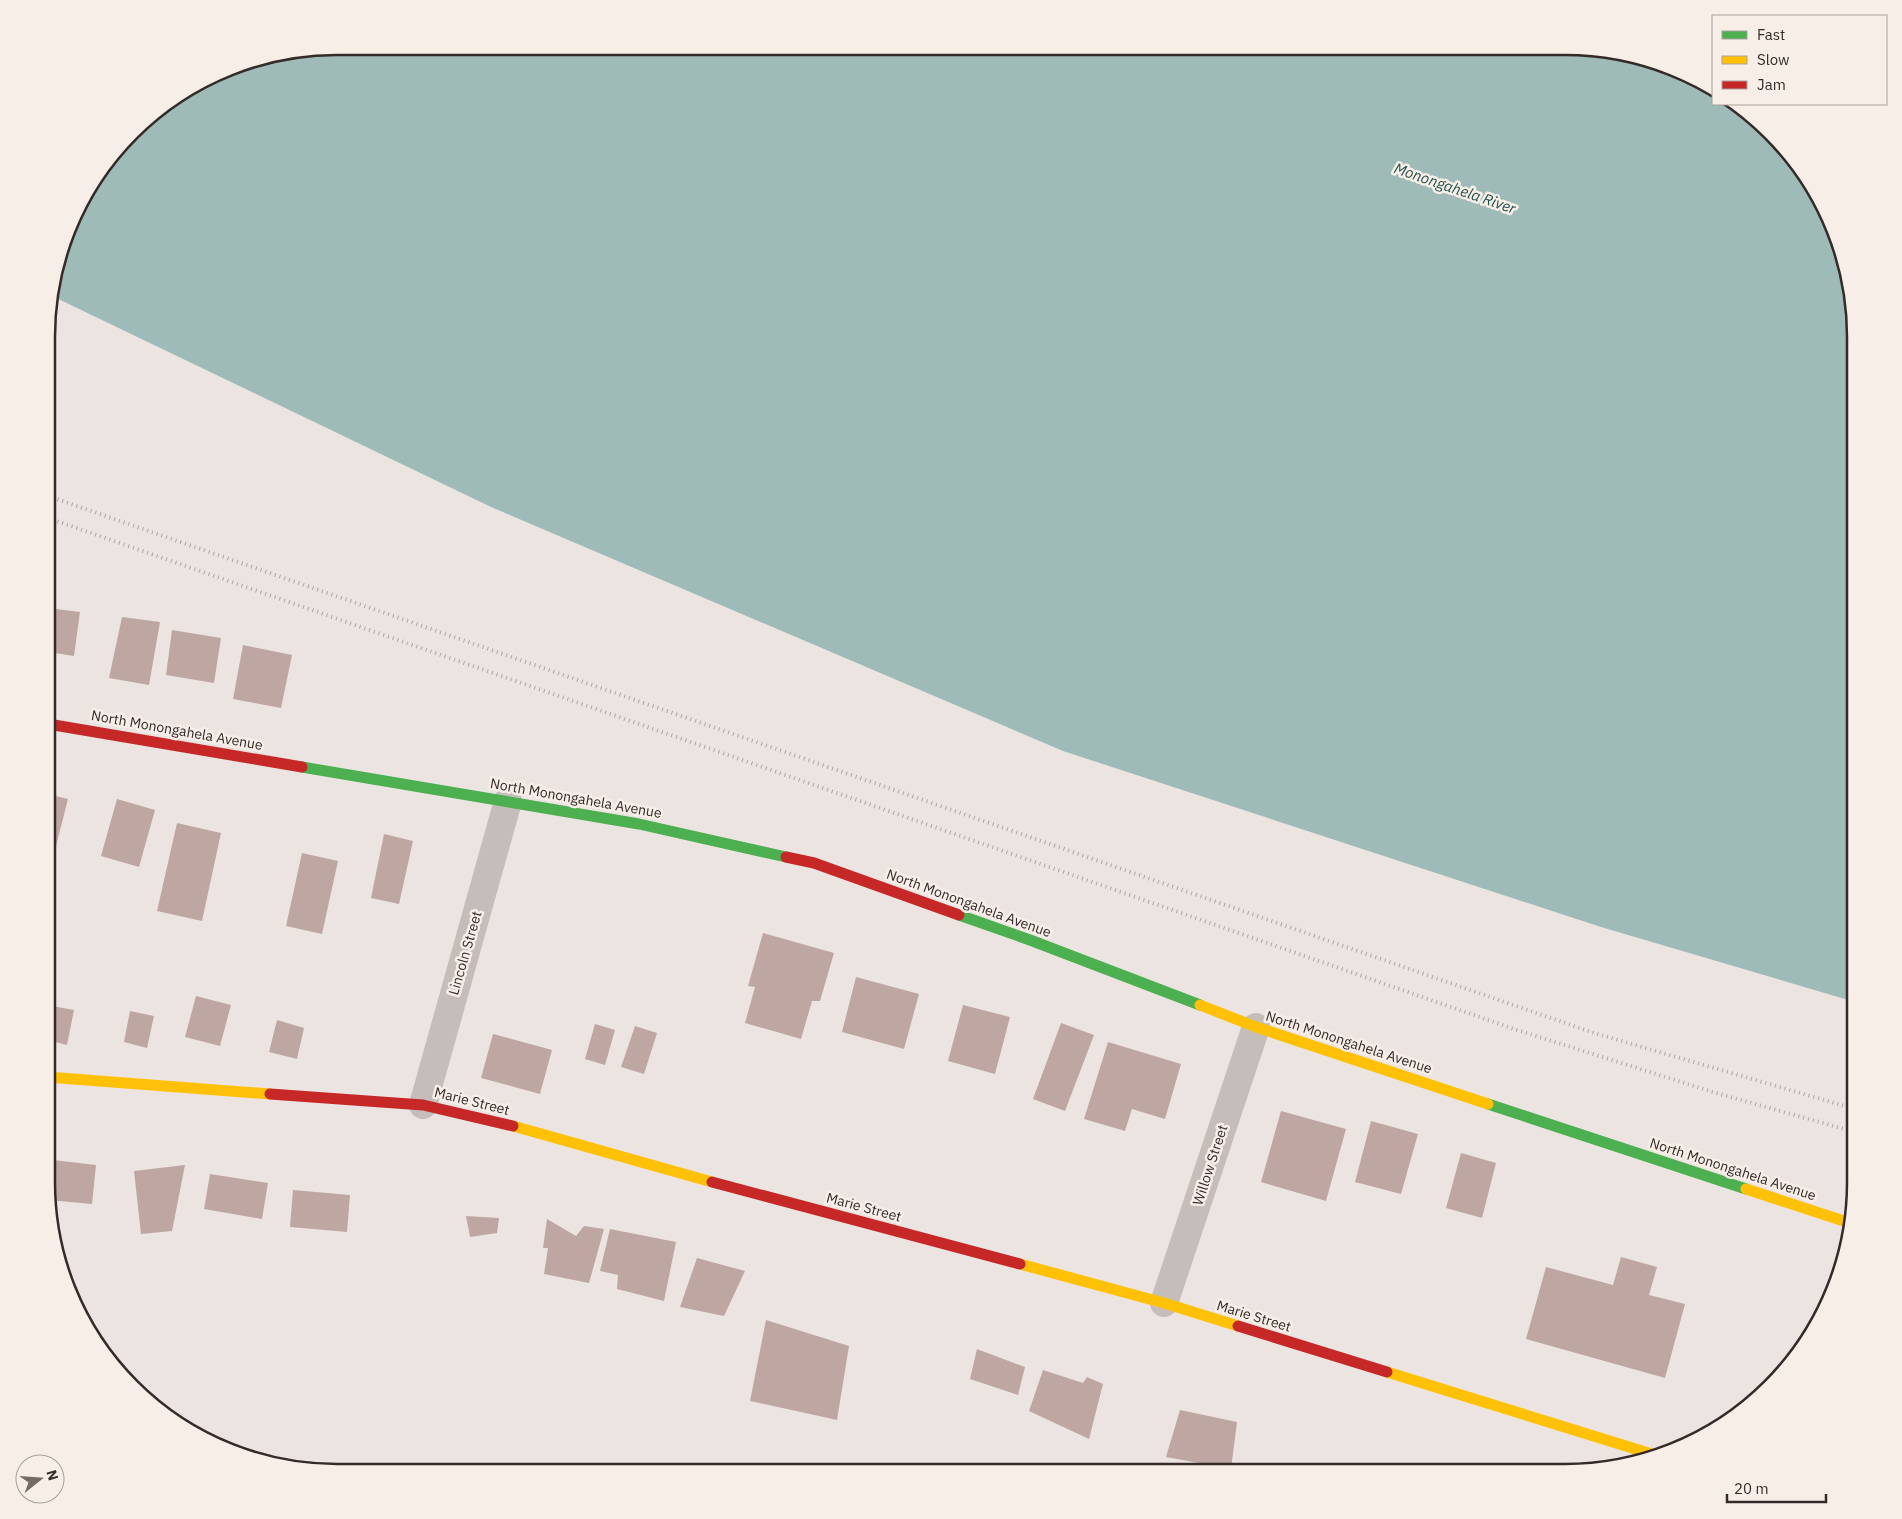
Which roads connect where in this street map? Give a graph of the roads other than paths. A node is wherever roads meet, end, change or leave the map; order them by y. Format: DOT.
graph roads {
  1 [pos="55,725"];
  2 [pos="508,801"];
  3 [pos="1256,1027"];
  4 [pos="55,1078"];
  5 [pos="422,1105"];
  6 [pos="1845,1221"];
  7 [pos="1164,1304"];
  8 [pos="1645,1452"];
  1 -- 2 [label="main road, North Monongahela Avenue"];
  2 -- 3 [label="main road, North Monongahela Avenue"];
  2 -- 5 [label="street, Lincoln Street"];
  3 -- 6 [label="main road, North Monongahela Avenue"];
  3 -- 7 [label="street, Willow Street"];
  4 -- 5 [label="main road, Marie Street"];
  5 -- 7 [label="main road, Marie Street"];
  7 -- 8 [label="main road, Marie Street"];
}
